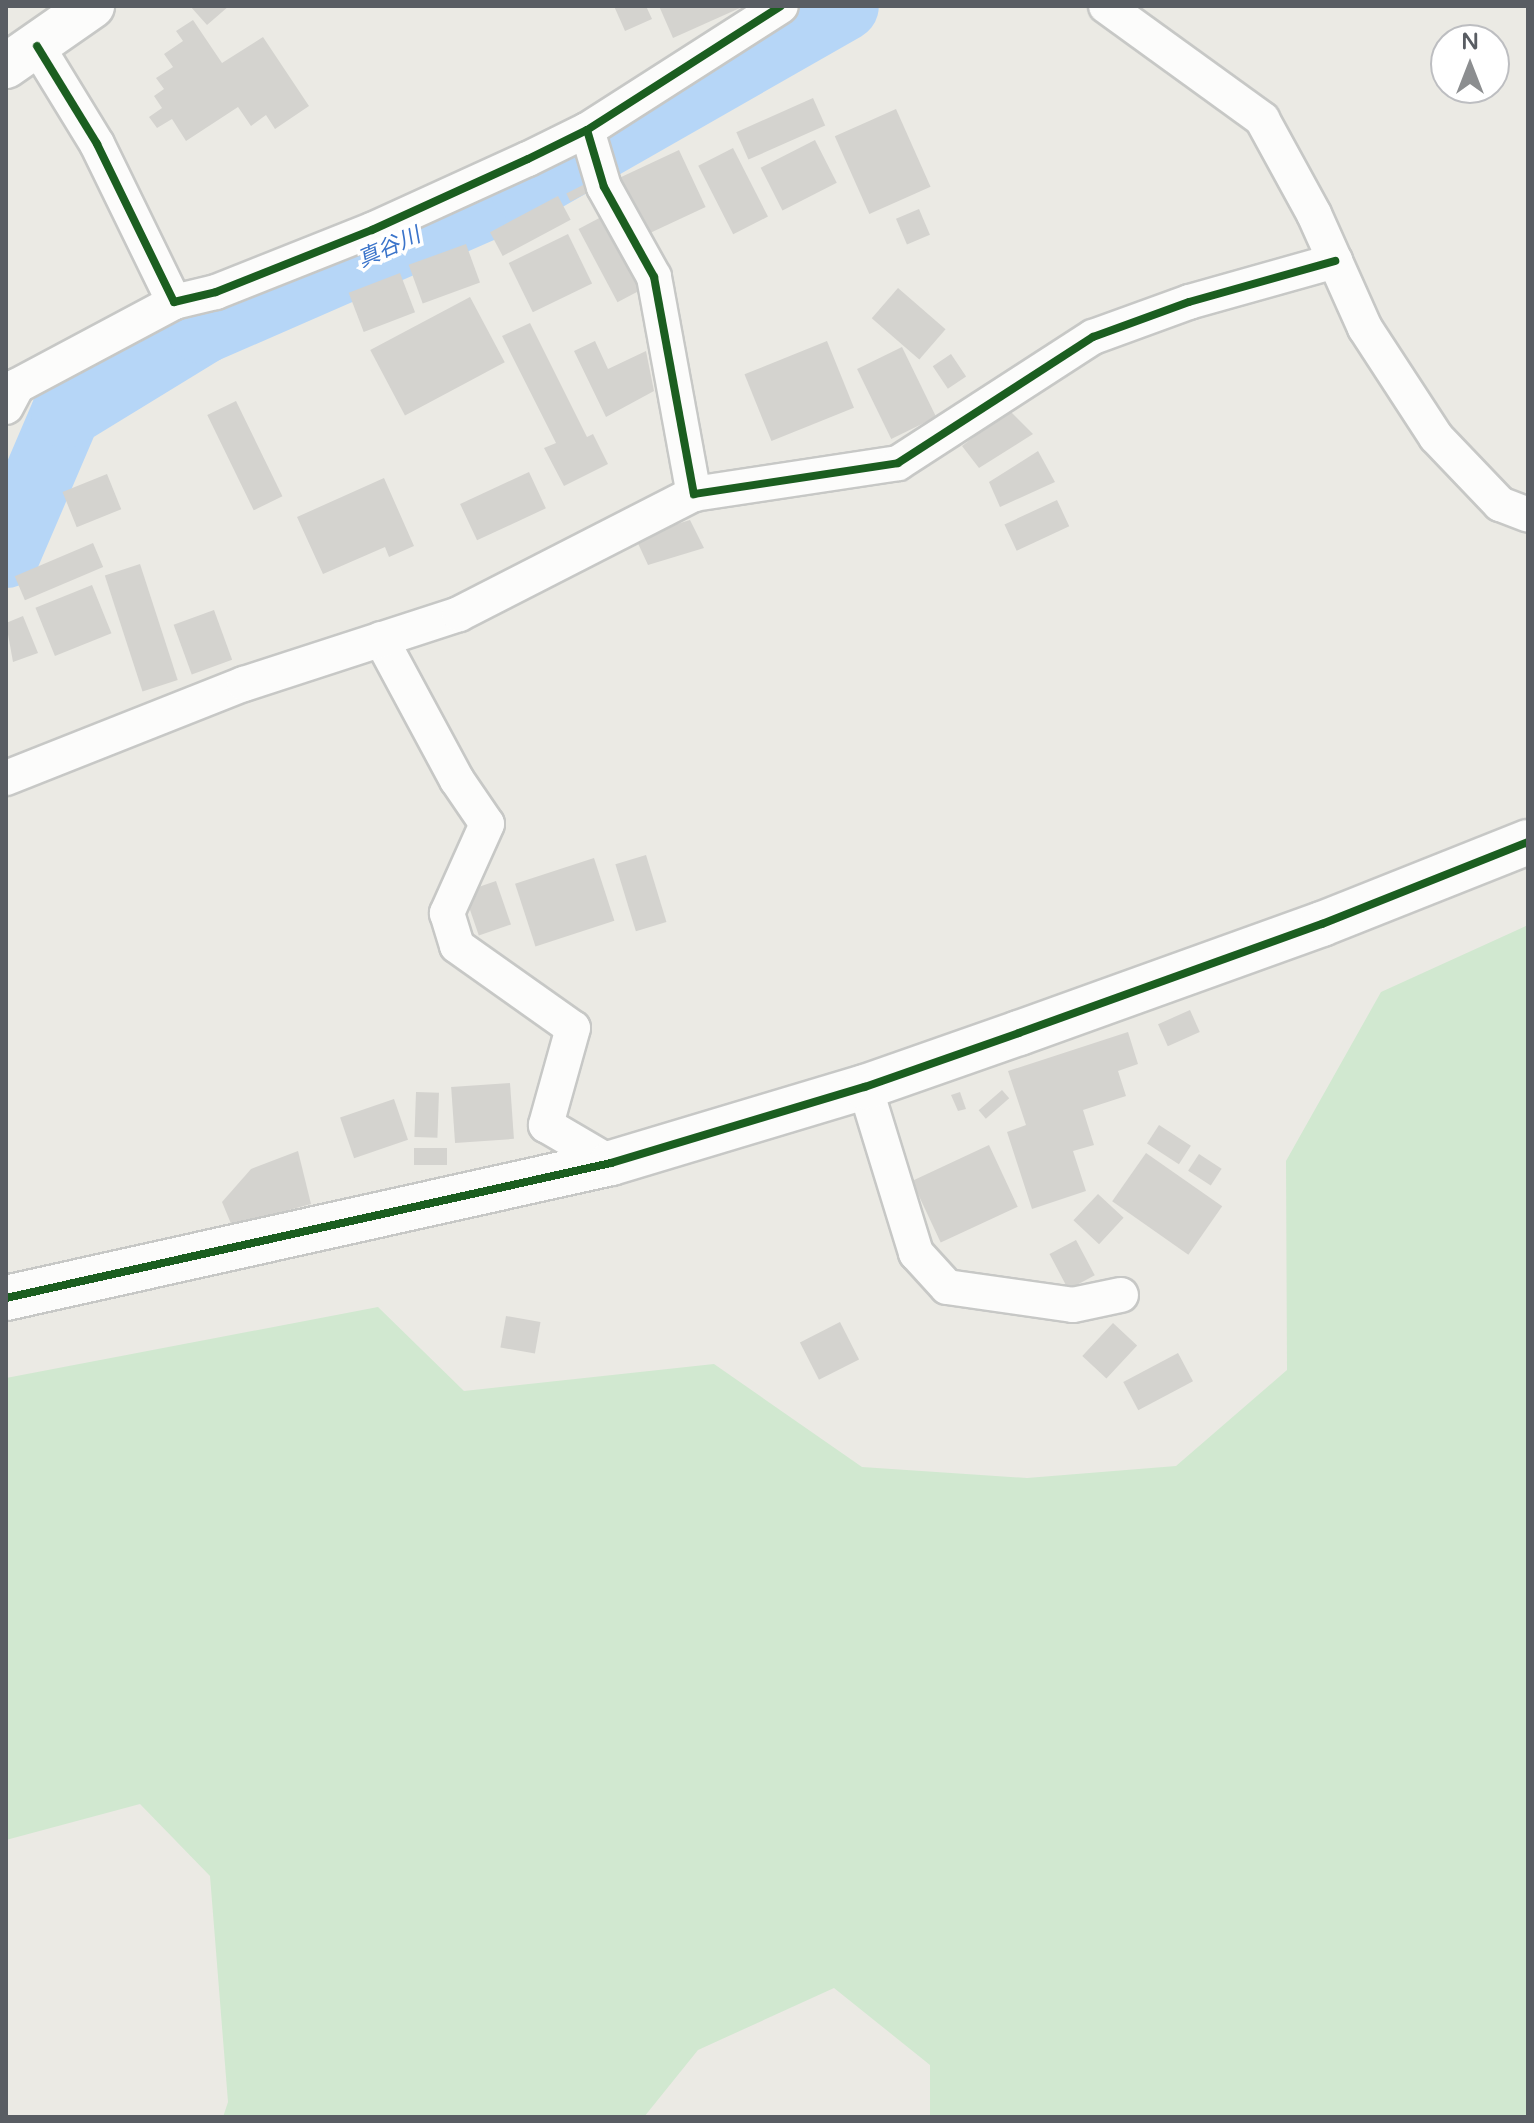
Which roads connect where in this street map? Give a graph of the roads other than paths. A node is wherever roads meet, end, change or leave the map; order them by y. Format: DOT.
graph roads {
  1 [pos="92,6"];
  2 [pos="781,6"];
  3 [pos="1106,6"];
  4 [pos="21,56"];
  5 [pos="587,131"];
  6 [pos="1335,261"];
  7 [pos="174,302"];
  8 [pos="6,407"];
  9 [pos="694,494"];
  10 [pos="1528,515"];
  11 [pos="381,639"];
  12 [pos="6,778"];
  13 [pos="1528,842"];
  14 [pos="865,1087"];
  15 [pos="611,1163"];
  16 [pos="1121,1295"];
  17 [pos="6,1298"];
  1 -- 4 [label="street"];
  2 -- 5 [label="street"];
  3 -- 6 [label="street"];
  4 -- 7 [label="street"];
  5 -- 7 [label="street"];
  5 -- 9 [label="street"];
  6 -- 9 [label="street"];
  6 -- 10 [label="street"];
  7 -- 8 [label="street"];
  9 -- 11 [label="street"];
  11 -- 12 [label="street"];
  11 -- 15 [label="street"];
  13 -- 14 [label="street"];
  14 -- 15 [label="street"];
  14 -- 16 [label="street"];
  15 -- 17 [label="street"];
}
